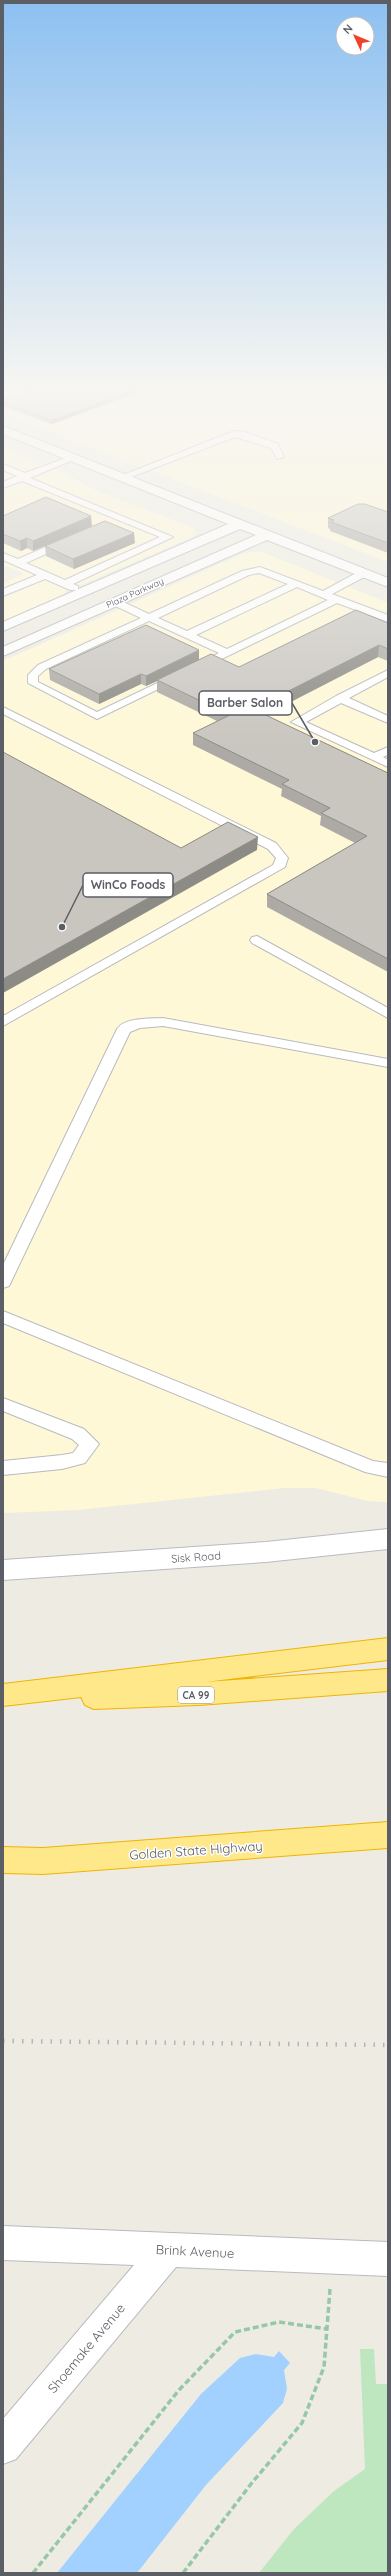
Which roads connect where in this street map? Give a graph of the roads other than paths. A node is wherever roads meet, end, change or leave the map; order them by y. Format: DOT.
graph roads {
  1 [pos="94,506"];
  2 [pos="196,506"];
  3 [pos="122,518"];
  4 [pos="108,524"];
  5 [pos="240,524"];
  6 [pos="267,535"];
  7 [pos="74,539"];
  8 [pos="3,556"];
  9 [pos="18,563"];
  10 [pos="364,573"];
  11 [pos="45,575"];
  12 [pos="298,583"];
  13 [pos="388,583"];
  14 [pos="64,584"];
  15 [pos="83,592"];
  16 [pos="3,593"];
  17 [pos="325,594"];
  18 [pos="338,599"];
  19 [pos="115,602"];
  20 [pos="149,618"];
  21 [pos="388,619"];
  22 [pos="3,628"];
  23 [pos="187,635"];
  24 [pos="3,652"];
  25 [pos="227,653"];
  26 [pos="386,677"];
  27 [pos="340,698"];
  28 [pos="3,710"];
  29 [pos="388,720"];
  30 [pos="388,750"];
  31 [pos="374,758"];
  32 [pos="388,764"];
  33 [pos="257,940"];
  34 [pos="388,1014"];
  35 [pos="3,1022"];
  36 [pos="388,1063"];
  37 [pos="3,1282"];
  38 [pos="3,1318"];
  39 [pos="3,1404"];
  40 [pos="3,1468"];
  41 [pos="388,1470"];
  42 [pos="388,1539"];
  43 [pos="3,1570"];
  44 [pos="388,1649"];
  45 [pos="388,1680"];
  46 [pos="3,1695"];
  47 [pos="3,1700"];
  48 [pos="388,1835"];
  49 [pos="3,1860"];
  50 [pos="3,2243"];
  51 [pos="169,2250"];
  52 [pos="388,2259"];
  53 [pos="3,2446"];
  1 -- 3 [label="lane"];
  2 -- 5 [label="street"];
  3 -- 4 [label="lane"];
  3 -- 14 [label="lane"];
  5 -- 6 [label="street"];
  5 -- 15 [label="street, Plaza Parkway"];
  6 -- 10 [label="street"];
  6 -- 19 [label="street, Plaza Parkway"];
  7 -- 9 [label="lane"];
  8 -- 9 [label="lane"];
  9 -- 11 [label="lane"];
  10 -- 13 [label="street"];
  10 -- 17 [label="lane"];
  11 -- 14 [label="lane"];
  11 -- 16 [label="lane"];
  12 -- 17 [label="lane"];
  12 -- 20 [label="lane"];
  12 -- 23 [label="lane"];
  14 -- 15 [label="lane"];
  15 -- 22 [label="street, Plaza Parkway"];
  17 -- 18 [label="lane"];
  18 -- 21 [label="lane"];
  18 -- 25 [label="lane"];
  19 -- 20 [label="lane"];
  19 -- 24 [label="street, Plaza Parkway"];
  20 -- 23 [label="lane"];
  20 -- 25 [label="lane"];
  23 -- 25 [label="lane"];
  26 -- 27 [label="lane"];
  27 -- 29 [label="lane"];
  27 -- 31 [label="lane"];
  28 -- 35 [label="lane"];
  30 -- 31 [label="lane"];
  31 -- 32 [label="lane"];
  33 -- 34 [label="lane"];
  36 -- 37 [label="lane"];
  38 -- 41 [label="lane"];
  39 -- 40 [label="lane"];
  42 -- 43 [label="street, Sisk Road"];
  44 -- 46 [label="highway"];
  45 -- 47 [label="highway, CA 99"];
  48 -- 49 [label="highway, Golden State Highway"];
  50 -- 51 [label="street, Brink Avenue"];
  51 -- 52 [label="street, Brink Avenue"];
  51 -- 53 [label="street, Shoemake Avenue"];
}
